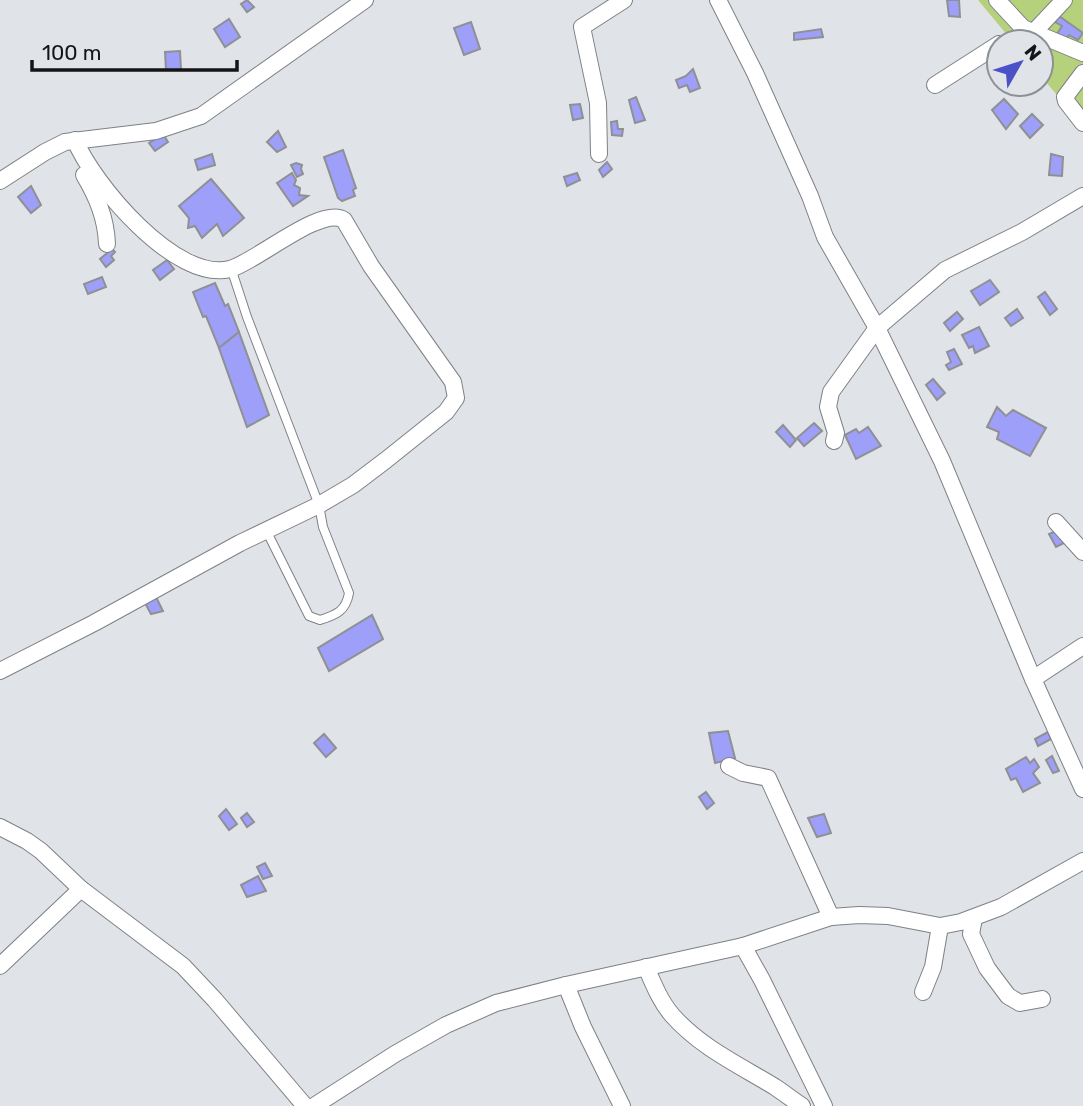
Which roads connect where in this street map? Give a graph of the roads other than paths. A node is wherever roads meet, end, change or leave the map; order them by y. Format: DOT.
graph roads {
  1 [pos="365,0"];
  2 [pos="624,0"];
  3 [pos="718,0"];
  4 [pos="997,0"];
  5 [pos="1064,0"];
  6 [pos="1025,28"];
  7 [pos="1031,28"];
  8 [pos="1055,42"];
  9 [pos="985,53"];
  10 [pos="1083,53"];
  11 [pos="1083,73"];
  12 [pos="935,85"];
  13 [pos="1083,123"];
  14 [pos="70,141"];
  15 [pos="599,154"];
  16 [pos="0,181"];
  17 [pos="1083,197"];
  18 [pos="107,244"];
  19 [pos="231,268"];
  20 [pos="877,328"];
  21 [pos="834,442"];
  22 [pos="319,505"];
  23 [pos="1056,522"];
  24 [pos="267,530"];
  25 [pos="1083,552"];
  26 [pos="1083,646"];
  27 [pos="0,671"];
  28 [pos="1033,679"];
  29 [pos="729,766"];
  30 [pos="1083,789"];
  31 [pos="0,827"];
  32 [pos="1083,861"];
  33 [pos="81,889"];
  34 [pos="831,918"];
  35 [pos="969,925"];
  36 [pos="940,926"];
  37 [pos="743,946"];
  38 [pos="0,966"];
  39 [pos="646,967"];
  40 [pos="566,985"];
  41 [pos="923,992"];
  42 [pos="1042,999"];
  43 [pos="305,1106"];
  44 [pos="314,1106"];
  45 [pos="622,1106"];
  46 [pos="802,1106"];
  47 [pos="824,1106"];
  1 -- 14 [label="street"];
  2 -- 15 [label="street"];
  3 -- 20 [label="street"];
  4 -- 6 [label="street"];
  5 -- 7 [label="street"];
  8 -- 10 [label="street"];
  9 -- 12 [label="street"];
  11 -- 13 [label="street"];
  14 -- 16 [label="street"];
  14 -- 18 [label="street"];
  14 -- 19 [label="street"];
  17 -- 20 [label="street"];
  19 -- 22 [label="lane"];
  19 -- 22 [label="street"];
  20 -- 21 [label="street"];
  20 -- 28 [label="street"];
  22 -- 24 [label="street"];
  22 -- 24 [label="lane"];
  23 -- 25 [label="street"];
  24 -- 27 [label="street"];
  26 -- 28 [label="street"];
  28 -- 30 [label="street"];
  29 -- 34 [label="street"];
  31 -- 33 [label="street"];
  32 -- 35 [label="street"];
  33 -- 38 [label="street"];
  33 -- 43 [label="street"];
  34 -- 36 [label="street"];
  34 -- 37 [label="street"];
  35 -- 36 [label="street"];
  35 -- 42 [label="street"];
  36 -- 41 [label="street"];
  37 -- 39 [label="street"];
  37 -- 47 [label="street"];
  39 -- 40 [label="street"];
  39 -- 46 [label="street"];
  40 -- 44 [label="street"];
  40 -- 45 [label="street"];
}
